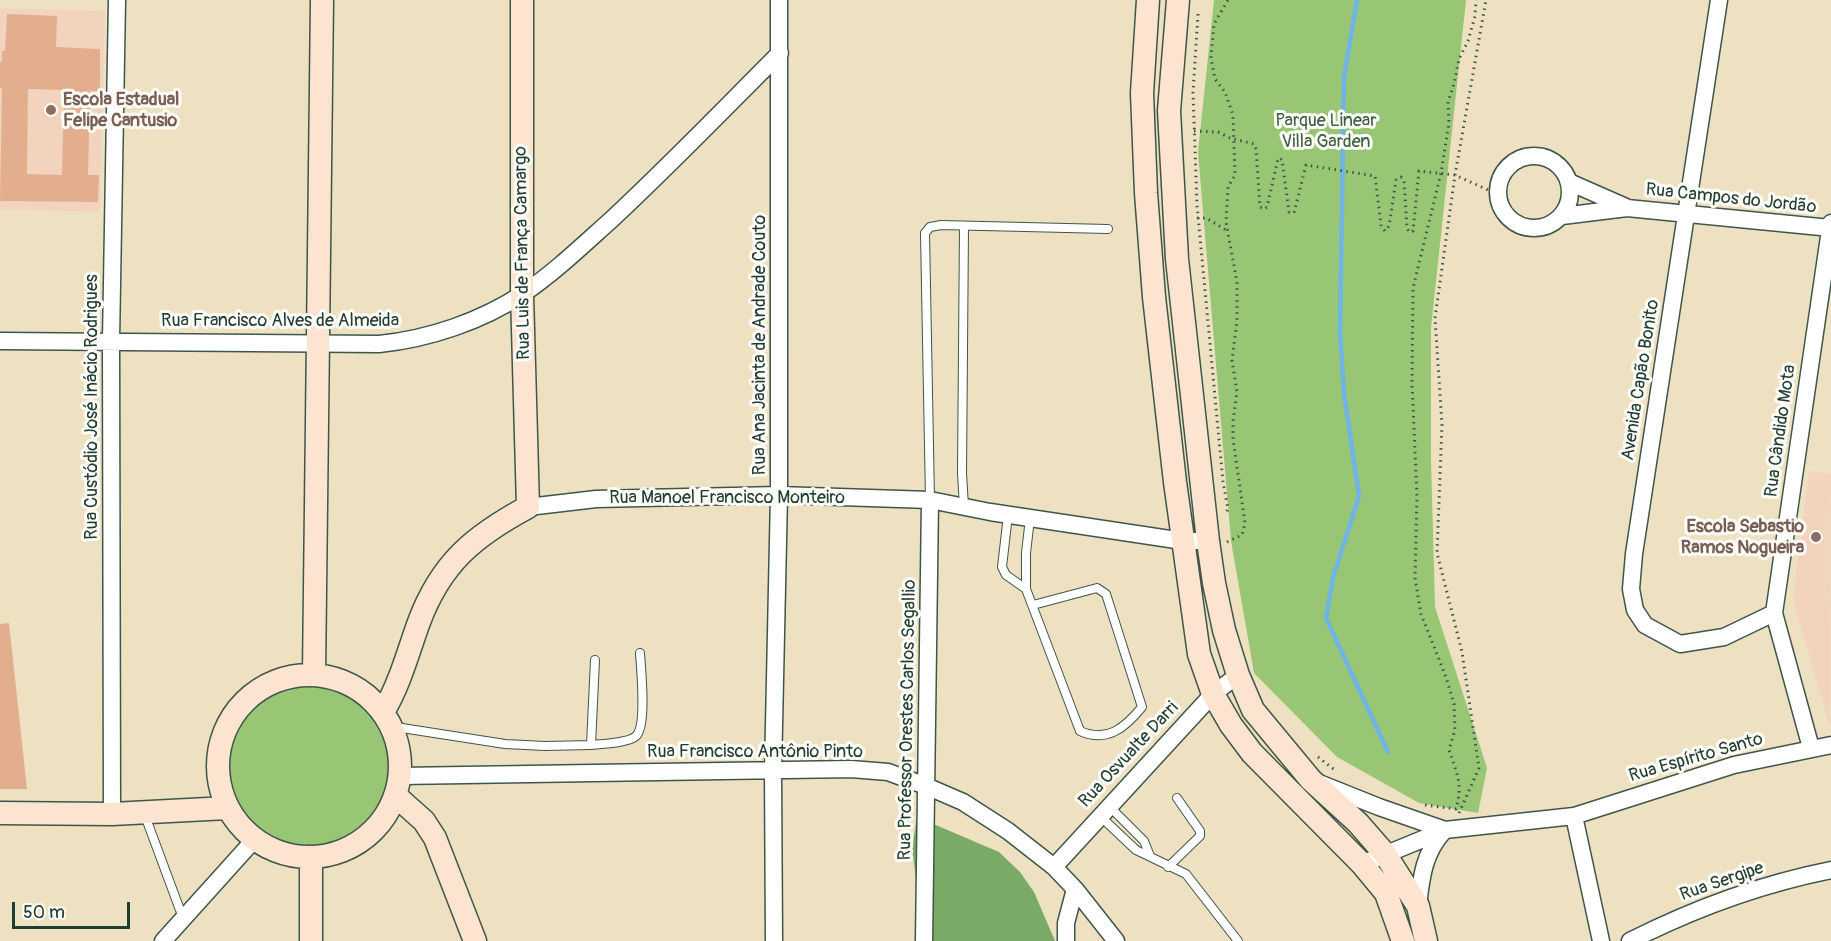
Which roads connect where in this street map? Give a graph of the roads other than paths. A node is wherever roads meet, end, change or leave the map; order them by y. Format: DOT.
graph roads {
  1 [pos="117,0"];
  2 [pos="322,0"];
  3 [pos="522,0"];
  4 [pos="779,0"];
  5 [pos="1148,0"];
  6 [pos="1178,0"];
  7 [pos="1719,0"];
  8 [pos="780,53"];
  9 [pos="1569,182"];
  10 [pos="1627,208"];
  11 [pos="1687,215"];
  12 [pos="1562,216"];
  13 [pos="964,226"];
  14 [pos="1831,226"];
  15 [pos="1108,229"];
  16 [pos="522,294"];
  17 [pos="111,340"];
  18 [pos="0,341"];
  19 [pos="319,343"];
  20 [pos="779,495"];
  21 [pos="930,500"];
  22 [pos="528,507"];
  23 [pos="964,507"];
  24 [pos="1008,515"];
  25 [pos="1030,518"];
  26 [pos="1183,541"];
  27 [pos="1214,541"];
  28 [pos="1026,589"];
  29 [pos="1033,605"];
  30 [pos="1774,613"];
  31 [pos="640,653"];
  32 [pos="595,660"];
  33 [pos="314,674"];
  34 [pos="1238,675"];
  35 [pos="1213,694"];
  36 [pos="386,719"];
  37 [pos="591,745"];
  38 [pos="1831,745"];
  39 [pos="1810,748"];
  40 [pos="773,771"];
  41 [pos="1311,780"];
  42 [pos="398,786"];
  43 [pos="926,786"];
  44 [pos="1177,798"];
  45 [pos="227,808"];
  46 [pos="1104,811"];
  47 [pos="143,812"];
  48 [pos="0,813"];
  49 [pos="112,814"];
  50 [pos="1574,816"];
  51 [pos="1447,822"];
  52 [pos="254,840"];
  53 [pos="1385,854"];
  54 [pos="1150,856"];
  55 [pos="311,858"];
  56 [pos="1362,864"];
  57 [pos="1054,867"];
  58 [pos="1168,867"];
  59 [pos="1831,870"];
  60 [pos="1075,889"];
  61 [pos="1418,906"];
  62 [pos="183,919"];
  63 [pos="163,941"];
  64 [pos="311,941"];
  65 [pos="475,941"];
  66 [pos="774,941"];
  67 [pos="924,941"];
  68 [pos="1066,941"];
  69 [pos="1116,941"];
  70 [pos="1238,941"];
  71 [pos="1403,941"];
  72 [pos="1426,941"];
  73 [pos="1601,941"];
  74 [pos="1630,941"];
  1 -- 17 [label="street, Rua Custódio José Inácio Rodrigues"];
  2 -- 19 [label="street"];
  3 -- 16 [label="street, Rua Luis de França Camargo"];
  4 -- 8 [label="street, Rua Ana Jacinta de Andrade Couto"];
  5 -- 26 [label="street"];
  6 -- 27 [label="street"];
  7 -- 11 [label="street, Avenida Capão Bonito"];
  8 -- 16 [label="street, Rua Francisco Alves de Almeida"];
  8 -- 20 [label="street, Rua Ana Jacinta de Andrade Couto"];
  9 -- 10 [label="street, Rua Campos do Jordão"];
  9 -- 12 [label="street"];
  9 -- 12 [label="street"];
  10 -- 11 [label="street, Rua Campos do Jordão"];
  10 -- 12 [label="street, Rua Campos do Jordão"];
  11 -- 14 [label="street, Rua Campos do Jordão"];
  11 -- 30 [label="street, Avenida Capão Bonito"];
  13 -- 15 [label="lane"];
  13 -- 21 [label="lane"];
  13 -- 23 [label="lane"];
  14 -- 30 [label="street, Rua Cândido Mota"];
  16 -- 19 [label="street, Rua Francisco Alves de Almeida"];
  16 -- 22 [label="street, Rua Luis de França Camargo"];
  17 -- 18 [label="street, Rua Francisco Alves de Almeida"];
  17 -- 19 [label="street, Rua Francisco Alves de Almeida"];
  17 -- 49 [label="street, Rua Custódio José Inácio Rodrigues"];
  19 -- 33 [label="street"];
  20 -- 21 [label="street, Rua Manoel Francisco Monteiro"];
  20 -- 22 [label="street, Rua Manoel Francisco Monteiro"];
  20 -- 40 [label="street, Rua Ana Jacinta de Andrade Couto"];
  21 -- 23 [label="street, Rua Manoel Francisco Monteiro"];
  21 -- 43 [label="street, Rua Professor Orestes Carlos Segallio"];
  22 -- 36 [label="street, Rua Manoel Francisco Monteiro"];
  23 -- 24 [label="street, Rua Manoel Francisco Monteiro"];
  24 -- 25 [label="street, Rua Manoel Francisco Monteiro"];
  24 -- 28 [label="lane"];
  25 -- 26 [label="street, Rua Manoel Francisco Monteiro"];
  25 -- 28 [label="lane"];
  26 -- 27 [label="street, Rua Manoel Francisco Monteiro"];
  26 -- 35 [label="street"];
  27 -- 34 [label="street"];
  28 -- 29 [label="lane"];
  29 -- 29 [label="lane"];
  30 -- 39 [label="street, Rua Cândido Mota"];
  31 -- 37 [label="lane"];
  32 -- 37 [label="lane"];
  33 -- 36 [label="street"];
  33 -- 45 [label="street"];
  34 -- 35 [label="street, Rua Osvualte Darri"];
  34 -- 41 [label="street"];
  35 -- 46 [label="street, Rua Osvualte Darri"];
  35 -- 56 [label="street"];
  36 -- 37 [label="lane"];
  36 -- 42 [label="street"];
  38 -- 39 [label="street, Rua Espírito Santo"];
  39 -- 50 [label="street, Rua Espírito Santo"];
  40 -- 42 [label="street, Rua Francisco Antônio Pinto"];
  40 -- 43 [label="street, Rua Francisco Antônio Pinto"];
  40 -- 66 [label="street, Rua Ana Jacinta de Andrade Couto"];
  41 -- 51 [label="street"];
  41 -- 53 [label="street"];
  42 -- 55 [label="street"];
  42 -- 65 [label="street"];
  43 -- 57 [label="street, Rua Francisco Antônio Pinto"];
  43 -- 67 [label="street, Rua Professor Orestes Carlos Segallio"];
  44 -- 58 [label="lane"];
  45 -- 47 [label="street"];
  45 -- 52 [label="street"];
  46 -- 54 [label="lane"];
  46 -- 54 [label="lane"];
  46 -- 57 [label="street, Rua Osvualte Darri"];
  47 -- 49 [label="street"];
  47 -- 62 [label="lane"];
  48 -- 49 [label="street"];
  50 -- 51 [label="street, Rua Espírito Santo"];
  50 -- 73 [label="street"];
  51 -- 53 [label="street"];
  51 -- 61 [label="street"];
  52 -- 55 [label="street"];
  52 -- 62 [label="street"];
  53 -- 56 [label="street"];
  53 -- 61 [label="street"];
  54 -- 58 [label="lane"];
  55 -- 64 [label="street"];
  56 -- 71 [label="street"];
  57 -- 60 [label="street, Rua Francisco Antônio Pinto"];
  58 -- 70 [label="lane"];
  59 -- 74 [label="street, Rua Sergipe"];
  60 -- 68 [label="street"];
  60 -- 69 [label="street, Rua Francisco Antônio Pinto"];
  61 -- 72 [label="street"];
  62 -- 63 [label="street"];
}
